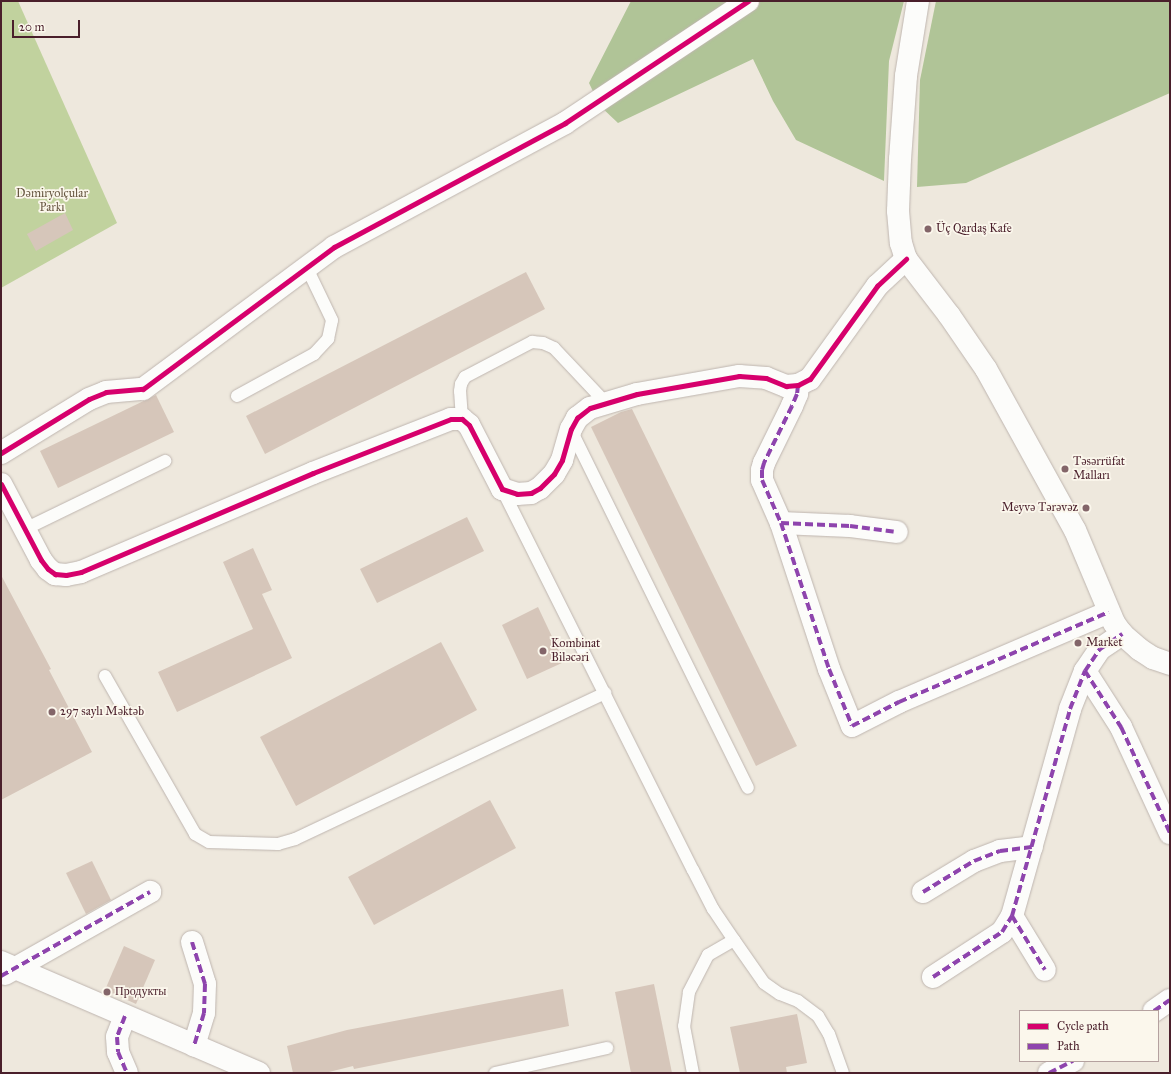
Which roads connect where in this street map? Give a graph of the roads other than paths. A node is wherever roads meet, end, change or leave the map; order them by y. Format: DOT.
graph roads {
  1 [pos="748,1"];
  2 [pos="918,1"];
  3 [pos="906,259"];
  4 [pos="307,268"];
  5 [pos="798,385"];
  6 [pos="237,396"];
  7 [pos="605,402"];
  8 [pos="462,419"];
  9 [pos="571,429"];
  10 [pos="1,453"];
  11 [pos="165,461"];
  12 [pos="1,484"];
  13 [pos="502,489"];
  14 [pos="781,523"];
  15 [pos="25,529"];
  16 [pos="897,532"];
  17 [pos="1109,612"];
  18 [pos="1122,634"];
  19 [pos="1170,664"];
  20 [pos="1086,671"];
  21 [pos="105,676"];
  22 [pos="606,693"];
  23 [pos="748,788"];
  24 [pos="1170,833"];
  25 [pos="1032,847"];
  26 [pos="150,892"];
  27 [pos="922,892"];
  28 [pos="1012,916"];
  29 [pos="734,940"];
  30 [pos="192,942"];
  31 [pos="6,969"];
  32 [pos="1045,970"];
  33 [pos="933,977"];
  34 [pos="1170,1000"];
  35 [pos="1155,1010"];
  36 [pos="126,1016"];
  37 [pos="194,1046"];
  38 [pos="607,1048"];
  39 [pos="1071,1062"];
  40 [pos="127,1073"];
  41 [pos="259,1073"];
  42 [pos="495,1073"];
  43 [pos="693,1073"];
  44 [pos="843,1073"];
  45 [pos="1049,1073"];
  1 -- 4 [label="street"];
  2 -- 3 [label="street"];
  3 -- 5 [label="street"];
  3 -- 17 [label="street"];
  4 -- 6 [label="lane"];
  4 -- 10 [label="street"];
  5 -- 7 [label="street"];
  5 -- 14 [label="street"];
  7 -- 8 [label="lane"];
  7 -- 9 [label="street"];
  8 -- 13 [label="street"];
  8 -- 15 [label="street"];
  9 -- 13 [label="street"];
  9 -- 23 [label="lane"];
  11 -- 15 [label="lane"];
  12 -- 15 [label="street"];
  13 -- 22 [label="lane"];
  14 -- 16 [label="street"];
  14 -- 17 [label="street"];
  17 -- 18 [label="street"];
  18 -- 19 [label="street"];
  18 -- 20 [label="street"];
  20 -- 24 [label="street"];
  20 -- 25 [label="street"];
  21 -- 22 [label="lane"];
  22 -- 29 [label="lane"];
  25 -- 27 [label="street"];
  25 -- 28 [label="street"];
  26 -- 31 [label="street"];
  28 -- 32 [label="street"];
  28 -- 33 [label="street"];
  29 -- 43 [label="lane"];
  29 -- 44 [label="lane"];
  30 -- 37 [label="street"];
  31 -- 36 [label="street"];
  34 -- 35 [label="street"];
  36 -- 37 [label="street"];
  36 -- 40 [label="street"];
  37 -- 41 [label="street"];
  38 -- 42 [label="lane"];
  39 -- 45 [label="street"];
}
